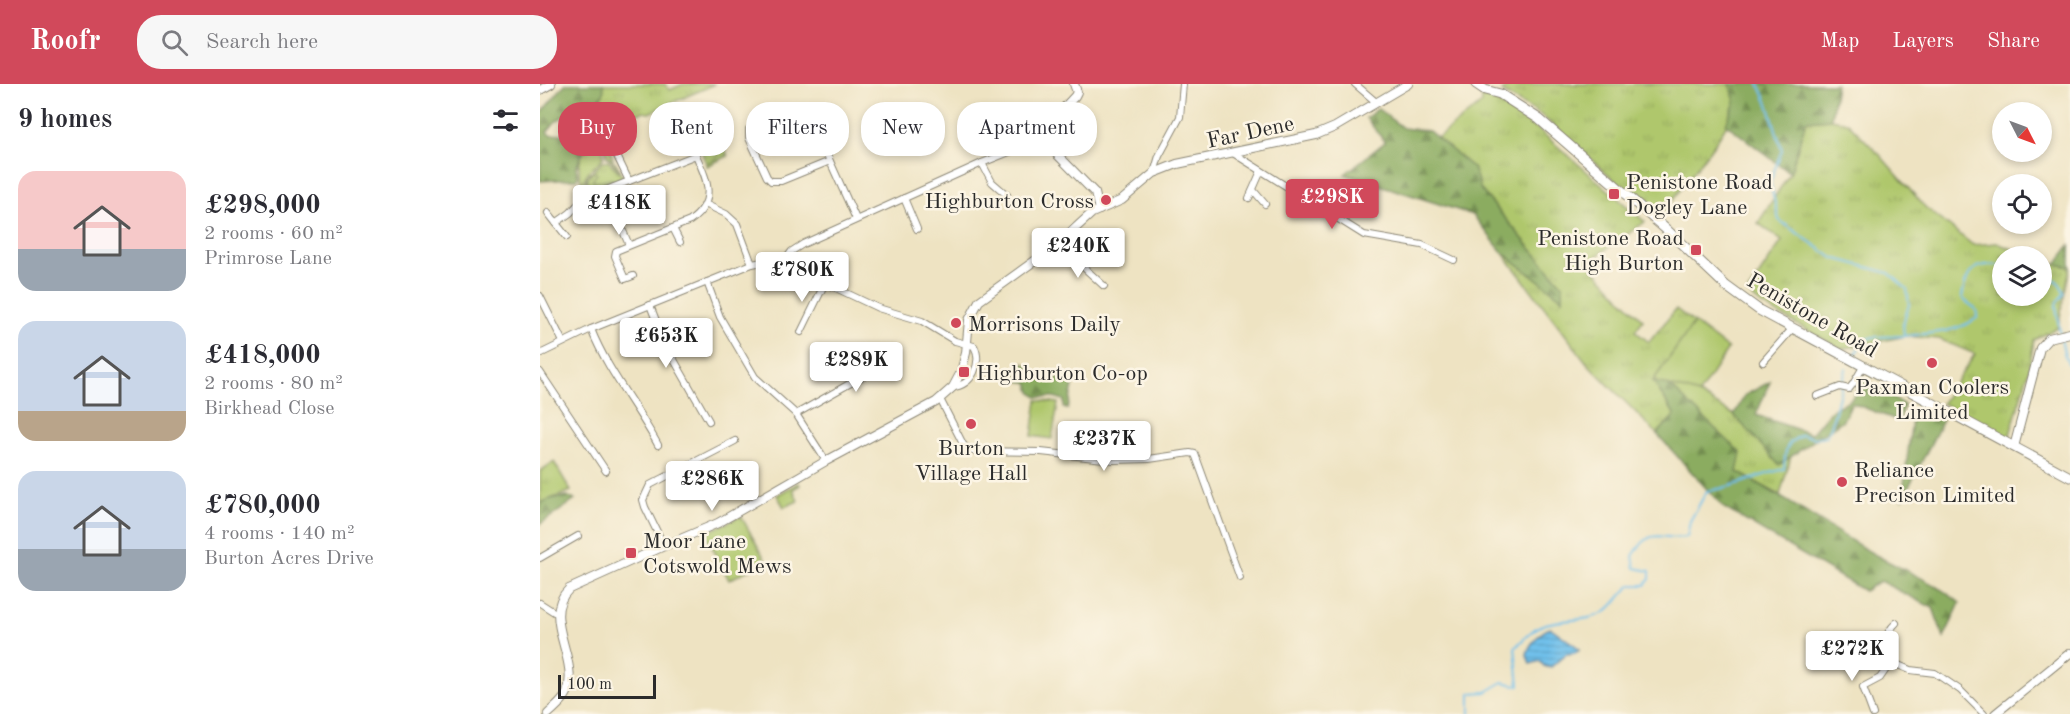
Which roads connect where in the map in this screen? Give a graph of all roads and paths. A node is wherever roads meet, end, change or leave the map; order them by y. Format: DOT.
graph roads {
  1 [pos="551,84"];
  2 [pos="1183,84"];
  3 [pos="1355,84"];
  4 [pos="1408,84"];
  5 [pos="1476,84"];
  6 [pos="1075,88"];
  7 [pos="540,90"];
  8 [pos="1065,102"];
  9 [pos="1376,102"];
  10 [pos="1233,153"];
  11 [pos="617,156"];
  12 [pos="693,156"];
  13 [pos="696,156"];
  14 [pos="1000,156"];
  15 [pos="1058,156"];
  16 [pos="830,161"];
  17 [pos="982,163"];
  18 [pos="1261,171"];
  19 [pos="1154,173"];
  20 [pos="629,181"];
  21 [pos="1253,190"];
  22 [pos="1007,195"];
  23 [pos="904,198"];
  24 [pos="1249,198"];
  25 [pos="705,204"];
  26 [pos="1265,204"];
  27 [pos="1099,210"];
  28 [pos="548,213"];
  29 [pos="617,217"];
  30 [pos="856,219"];
  31 [pos="556,223"];
  32 [pos="673,228"];
  33 [pos="917,229"];
  34 [pos="567,237"];
  35 [pos="680,242"];
  36 [pos="629,245"];
  37 [pos="1063,248"];
  38 [pos="1454,260"];
  39 [pos="783,263"];
  40 [pos="752,264"];
  41 [pos="633,276"];
  42 [pos="707,282"];
  43 [pos="825,283"];
  44 [pos="1104,286"];
  45 [pos="540,296"];
  46 [pos="650,304"];
  47 [pos="591,328"];
  48 [pos="1792,329"];
  49 [pos="801,332"];
  50 [pos="2069,334"];
  51 [pos="563,342"];
  52 [pos="967,344"];
  53 [pos="894,353"];
  54 [pos="540,354"];
  55 [pos="1763,362"];
  56 [pos="1863,367"];
  57 [pos="540,372"];
  58 [pos="953,387"];
  59 [pos="1817,396"];
  60 [pos="940,399"];
  61 [pos="796,414"];
  62 [pos="710,420"];
  63 [pos="735,441"];
  64 [pos="658,445"];
  65 [pos="2014,447"];
  66 [pos="826,461"];
  67 [pos="606,471"];
  68 [pos="2070,477"];
  69 [pos="578,536"];
  70 [pos="664,546"];
  71 [pos="540,558"];
  72 [pos="1240,578"];
  73 [pos="540,603"];
  74 [pos="554,612"];
  75 [pos="1896,623"];
  76 [pos="2070,653"];
  77 [pos="1891,662"];
  78 [pos="548,714"];
  79 [pos="1873,714"];
  80 [pos="1984,714"];
  81 [pos="1995,714"];
  1 -- 7 [label="main road"];
  2 -- 19 [label="street"];
  3 -- 9 [label="street"];
  4 -- 9 [label="street, Far Dene"];
  5 -- 48 [label="highway, Penistone Road"];
  6 -- 8 [label="street"];
  9 -- 10 [label="street, Far Dene"];
  10 -- 18 [label="street"];
  10 -- 19 [label="street, Far Dene"];
  11 -- 20 [label="street"];
  12 -- 20 [label="street"];
  13 -- 25 [label="street"];
  14 -- 17 [label="street"];
  15 -- 27 [label="street"];
  16 -- 16 [label="street"];
  16 -- 30 [label="street"];
  17 -- 22 [label="street"];
  17 -- 23 [label="street"];
  18 -- 21 [label="street"];
  18 -- 38 [label="street"];
  19 -- 27 [label="street, Far Dene"];
  20 -- 31 [label="street"];
  21 -- 24 [label="street"];
  21 -- 26 [label="street"];
  23 -- 30 [label="street"];
  23 -- 33 [label="street"];
  25 -- 32 [label="street"];
  25 -- 40 [label="street"];
  27 -- 37 [label="street, Far Dene"];
  28 -- 31 [label="street"];
  29 -- 36 [label="street"];
  30 -- 39 [label="street"];
  31 -- 34 [label="street"];
  32 -- 35 [label="street"];
  32 -- 36 [label="street"];
  36 -- 41 [label="street"];
  37 -- 44 [label="street"];
  37 -- 52 [label="street, Far Dene"];
  39 -- 40 [label="street"];
  39 -- 43 [label="street"];
  40 -- 42 [label="street"];
  42 -- 46 [label="street"];
  42 -- 61 [label="street"];
  43 -- 49 [label="street"];
  43 -- 52 [label="street"];
  45 -- 51 [label="street"];
  46 -- 47 [label="street"];
  46 -- 62 [label="street"];
  47 -- 51 [label="street"];
  47 -- 64 [label="street"];
  48 -- 55 [label="street"];
  48 -- 56 [label="highway, Penistone Road"];
  50 -- 65 [label="street"];
  51 -- 54 [label="street"];
  52 -- 58 [label="street, Far Dene"];
  52 -- 58 [label="street"];
  53 -- 61 [label="street"];
  56 -- 59 [label="street"];
  56 -- 65 [label="highway, Penistone Road"];
  57 -- 67 [label="street"];
  58 -- 60 [label="street"];
  60 -- 66 [label="street"];
  60 -- 72 [label="street"];
  61 -- 66 [label="street"];
  63 -- 70 [label="street"];
  65 -- 68 [label="highway, Penistone Road"];
  66 -- 70 [label="street"];
  69 -- 71 [label="street"];
  70 -- 74 [label="street"];
  73 -- 74 [label="street"];
  74 -- 78 [label="street"];
  75 -- 77 [label="street"];
  76 -- 81 [label="main road"];
  77 -- 79 [label="street"];
  77 -- 80 [label="street"];
}
